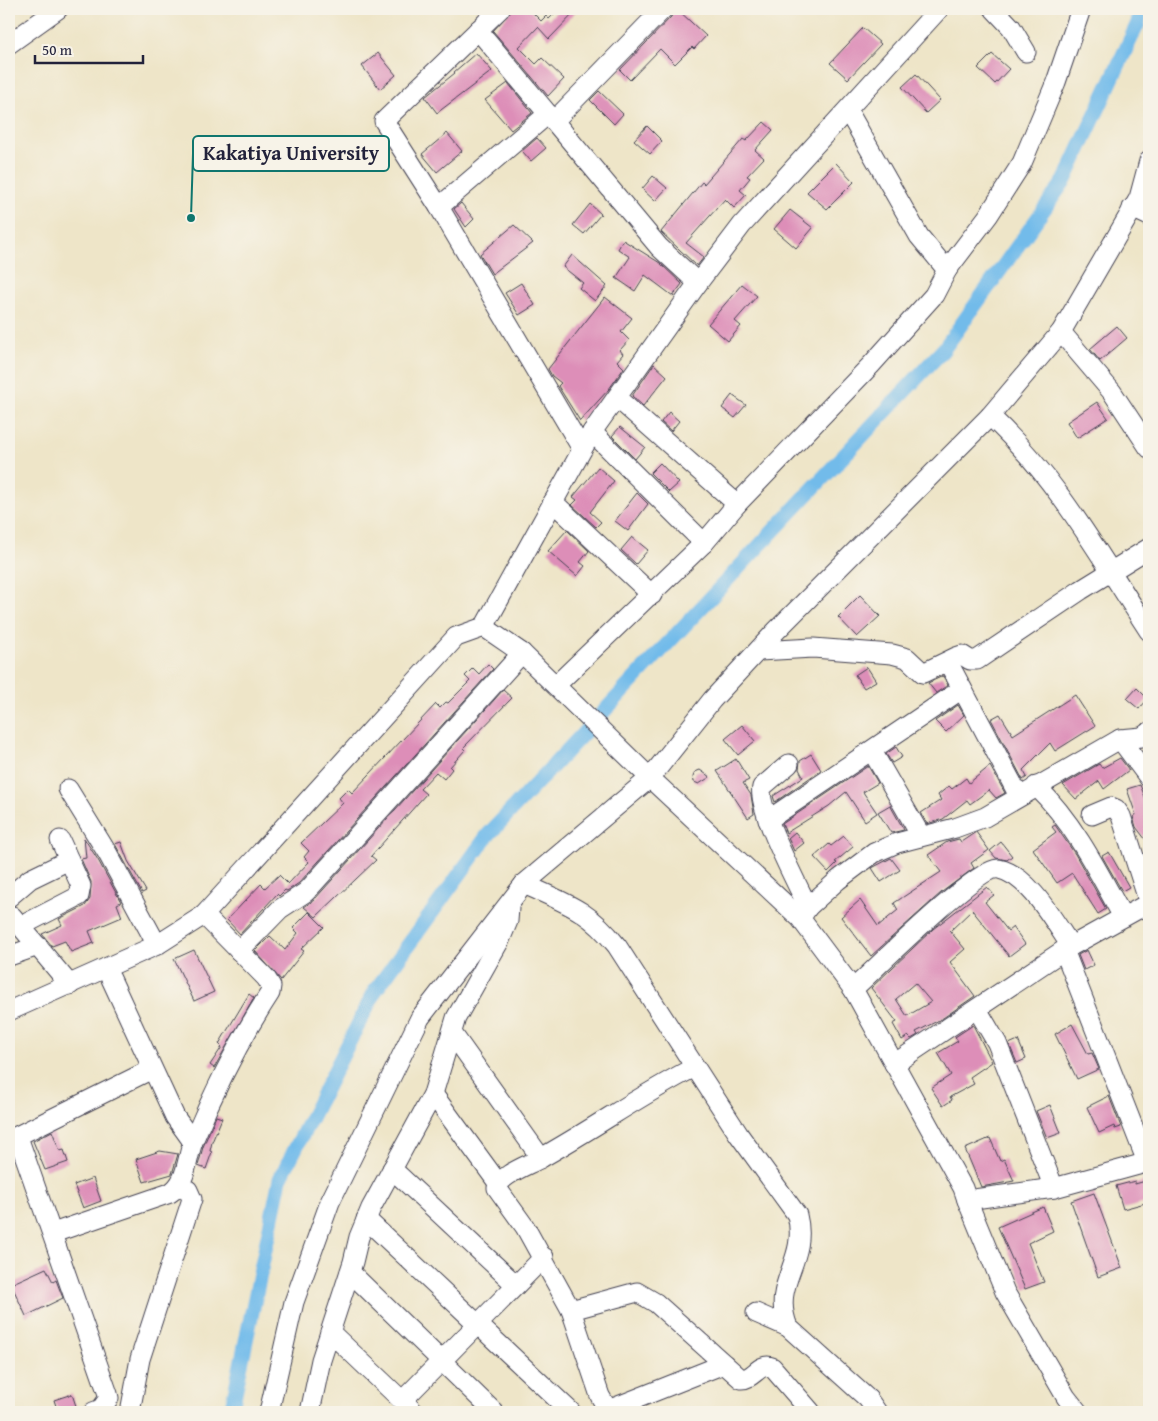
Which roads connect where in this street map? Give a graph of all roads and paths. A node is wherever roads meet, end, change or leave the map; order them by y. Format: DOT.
graph roads {
  1 [pos="58,9"];
  2 [pos="500,9"];
  3 [pos="663,9"];
  4 [pos="936,9"];
  5 [pos="994,9"];
  6 [pos="1081,9"];
  7 [pos="478,30"];
  8 [pos="9,44"];
  9 [pos="1026,52"];
  10 [pos="848,111"];
  11 [pos="551,117"];
  12 [pos="1149,161"];
  13 [pos="439,208"];
  14 [pos="1132,208"];
  15 [pos="1149,216"];
  16 [pos="947,270"];
  17 [pos="698,283"];
  18 [pos="1061,332"];
  19 [pos="617,398"];
  20 [pos="990,416"];
  21 [pos="592,432"];
  22 [pos="1149,448"];
  23 [pos="582,449"];
  24 [pos="553,502"];
  25 [pos="737,504"];
  26 [pos="704,544"];
  27 [pos="1149,548"];
  28 [pos="1113,572"];
  29 [pos="652,595"];
  30 [pos="484,627"];
  31 [pos="1149,631"];
  32 [pos="759,651"];
  33 [pos="522,654"];
  34 [pos="948,662"];
  35 [pos="962,689"];
  36 [pos="560,690"];
  37 [pos="1149,732"];
  38 [pos="1120,739"];
  39 [pos="872,751"];
  40 [pos="789,764"];
  41 [pos="650,778"];
  42 [pos="1149,778"];
  43 [pos="1036,786"];
  44 [pos="68,789"];
  45 [pos="1019,796"];
  46 [pos="1092,816"];
  47 [pos="768,820"];
  48 [pos="921,836"];
  49 [pos="60,840"];
  50 [pos="69,860"];
  51 [pos="524,884"];
  52 [pos="9,897"];
  53 [pos="510,902"];
  54 [pos="1149,903"];
  55 [pos="804,913"];
  56 [pos="204,915"];
  57 [pos="13,916"];
  58 [pos="1124,917"];
  59 [pos="156,945"];
  60 [pos="38,946"];
  61 [pos="1068,948"];
  62 [pos="239,951"];
  63 [pos="9,956"];
  64 [pos="106,968"];
  65 [pos="70,985"];
  66 [pos="853,990"];
  67 [pos="977,1009"];
  68 [pos="9,1011"];
  69 [pos="452,1033"];
  70 [pos="894,1064"];
  71 [pos="695,1067"];
  72 [pos="152,1069"];
  73 [pos="433,1094"];
  74 [pos="13,1138"];
  75 [pos="192,1142"];
  76 [pos="541,1158"];
  77 [pos="1148,1162"];
  78 [pos="392,1169"];
  79 [pos="498,1183"];
  80 [pos="180,1185"];
  81 [pos="1054,1188"];
  82 [pos="967,1200"];
  83 [pos="366,1220"];
  84 [pos="53,1233"];
  85 [pos="544,1257"];
  86 [pos="350,1272"];
  87 [pos="516,1285"];
  88 [pos="571,1310"];
  89 [pos="756,1313"];
  90 [pos="478,1324"];
  91 [pos="788,1327"];
  92 [pos="330,1332"];
  93 [pos="442,1361"];
  94 [pos="724,1364"];
  95 [pos="408,1407"];
  96 [pos="606,1411"];
  97 [pos="1074,1411"];
  98 [pos="93,1412"];
  99 [pos="130,1412"];
  100 [pos="269,1412"];
  101 [pos="310,1412"];
  102 [pos="494,1412"];
  103 [pos="571,1412"];
  104 [pos="810,1412"];
  105 [pos="877,1412"];
  1 -- 8 [label="street"];
  2 -- 7 [label="street"];
  3 -- 11 [label="street"];
  4 -- 10 [label="street"];
  5 -- 9 [label="street"];
  6 -- 16 [label="street"];
  7 -- 11 [label="street"];
  7 -- 13 [label="street"];
  10 -- 16 [label="street"];
  10 -- 17 [label="street"];
  11 -- 13 [label="street"];
  11 -- 17 [label="street"];
  12 -- 14 [label="street"];
  13 -- 23 [label="street"];
  14 -- 15 [label="street"];
  14 -- 18 [label="street"];
  16 -- 25 [label="street"];
  17 -- 19 [label="street"];
  18 -- 20 [label="street"];
  18 -- 22 [label="street"];
  19 -- 21 [label="street"];
  19 -- 25 [label="street"];
  20 -- 28 [label="street"];
  20 -- 32 [label="street"];
  21 -- 23 [label="street"];
  21 -- 26 [label="street"];
  23 -- 24 [label="street"];
  24 -- 29 [label="street"];
  24 -- 30 [label="street"];
  25 -- 26 [label="street"];
  26 -- 29 [label="street"];
  27 -- 28 [label="street"];
  28 -- 31 [label="street"];
  28 -- 34 [label="street"];
  29 -- 36 [label="street"];
  30 -- 33 [label="street"];
  30 -- 56 [label="street"];
  32 -- 34 [label="street"];
  32 -- 41 [label="street"];
  33 -- 36 [label="street"];
  33 -- 62 [label="street"];
  34 -- 35 [label="street"];
  35 -- 39 [label="street"];
  35 -- 45 [label="street"];
  36 -- 41 [label="street"];
  37 -- 38 [label="street"];
  38 -- 42 [label="street"];
  38 -- 43 [label="street"];
  39 -- 47 [label="street"];
  39 -- 48 [label="street"];
  40 -- 47 [label="street"];
  41 -- 51 [label="street"];
  41 -- 55 [label="street"];
  43 -- 45 [label="street"];
  43 -- 58 [label="street"];
  44 -- 59 [label="street"];
  45 -- 48 [label="street"];
  46 -- 54 [label="street"];
  47 -- 55 [label="street"];
  48 -- 55 [label="street"];
  49 -- 50 [label="street"];
  50 -- 52 [label="street"];
  50 -- 57 [label="street"];
  51 -- 53 [label="street"];
  51 -- 71 [label="street"];
  53 -- 69 [label="street"];
  53 -- 100 [label="street"];
  54 -- 58 [label="street"];
  55 -- 66 [label="street"];
  56 -- 59 [label="street"];
  56 -- 62 [label="street"];
  57 -- 60 [label="street"];
  58 -- 61 [label="street"];
  59 -- 64 [label="street"];
  60 -- 63 [label="street"];
  60 -- 65 [label="street"];
  61 -- 66 [label="street"];
  61 -- 67 [label="street"];
  61 -- 77 [label="street"];
  62 -- 75 [label="street"];
  64 -- 65 [label="street"];
  64 -- 72 [label="street"];
  65 -- 68 [label="street"];
  66 -- 70 [label="street"];
  67 -- 70 [label="street"];
  67 -- 81 [label="street"];
  69 -- 73 [label="street"];
  69 -- 76 [label="street"];
  70 -- 82 [label="street"];
  71 -- 76 [label="street"];
  71 -- 91 [label="street"];
  72 -- 74 [label="street"];
  72 -- 75 [label="street"];
  73 -- 78 [label="street"];
  73 -- 79 [label="street"];
  74 -- 84 [label="street"];
  75 -- 80 [label="street"];
  76 -- 79 [label="street"];
  77 -- 81 [label="street"];
  78 -- 83 [label="street"];
  78 -- 87 [label="street"];
  79 -- 85 [label="street"];
  80 -- 84 [label="street"];
  80 -- 99 [label="street"];
  81 -- 82 [label="street"];
  82 -- 97 [label="street"];
  83 -- 86 [label="street"];
  83 -- 90 [label="street"];
  84 -- 98 [label="street"];
  85 -- 87 [label="street"];
  85 -- 88 [label="street"];
  86 -- 92 [label="street"];
  86 -- 93 [label="street"];
  87 -- 90 [label="street"];
  88 -- 94 [label="street"];
  88 -- 96 [label="street"];
  89 -- 91 [label="street"];
  90 -- 93 [label="street"];
  90 -- 103 [label="street"];
  91 -- 105 [label="street"];
  92 -- 95 [label="street"];
  92 -- 101 [label="street"];
  93 -- 95 [label="street"];
  93 -- 102 [label="street"];
  94 -- 96 [label="street"];
  94 -- 104 [label="street"];
}
